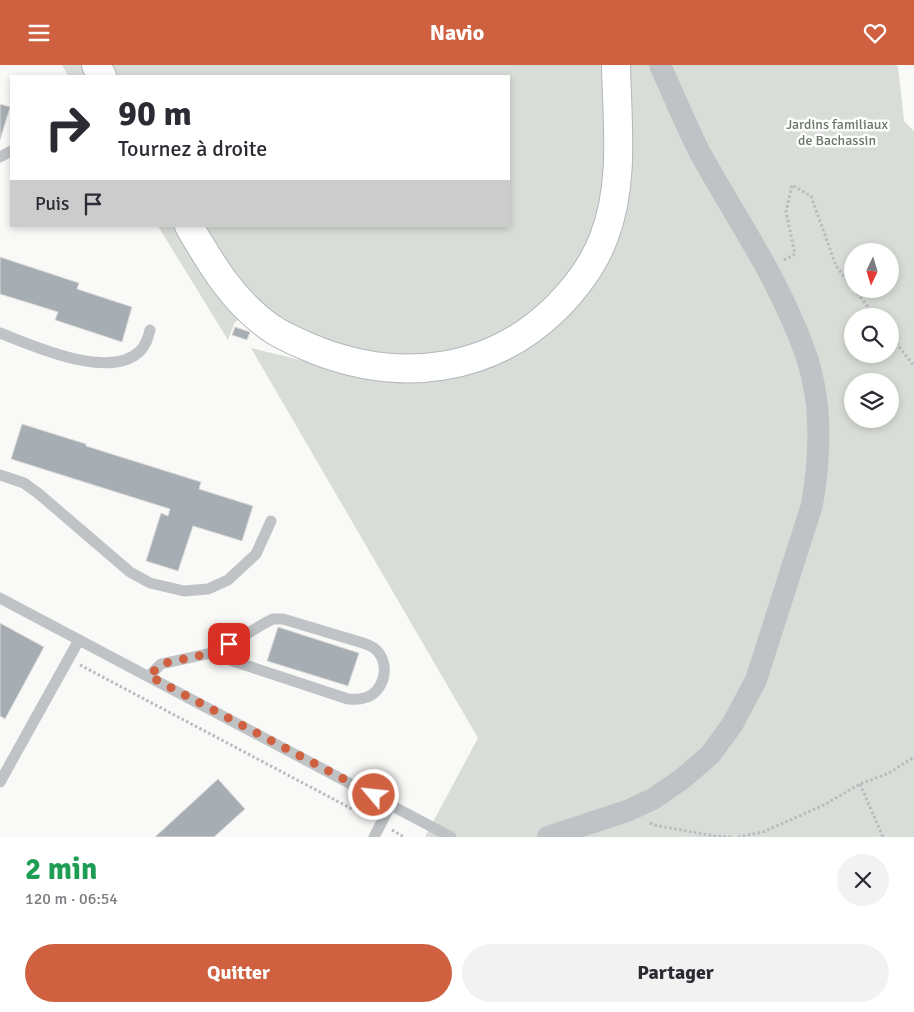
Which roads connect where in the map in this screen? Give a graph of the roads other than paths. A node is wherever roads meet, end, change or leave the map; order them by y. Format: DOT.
graph roads {
  1 [pos="616,65"];
  2 [pos="660,65"];
  3 [pos="190,227"];
  4 [pos="150,330"];
  5 [pos="0,333"];
  6 [pos="0,475"];
  7 [pos="271,521"];
  8 [pos="0,597"];
  9 [pos="78,640"];
  10 [pos="216,652"];
  11 [pos="149,676"];
  12 [pos="0,782"];
  13 [pos="391,804"];
  14 [pos="374,837"];
  15 [pos="451,837"];
  16 [pos="548,837"];
  1 -- 3 [label="main road"];
  2 -- 16 [label="street"];
  4 -- 5 [label="lane"];
  6 -- 7 [label="lane"];
  8 -- 9 [label="lane"];
  9 -- 11 [label="lane"];
  9 -- 12 [label="lane"];
  10 -- 10 [label="lane"];
  10 -- 11 [label="lane"];
  11 -- 13 [label="lane"];
  13 -- 14 [label="lane"];
  13 -- 15 [label="lane"];
}
